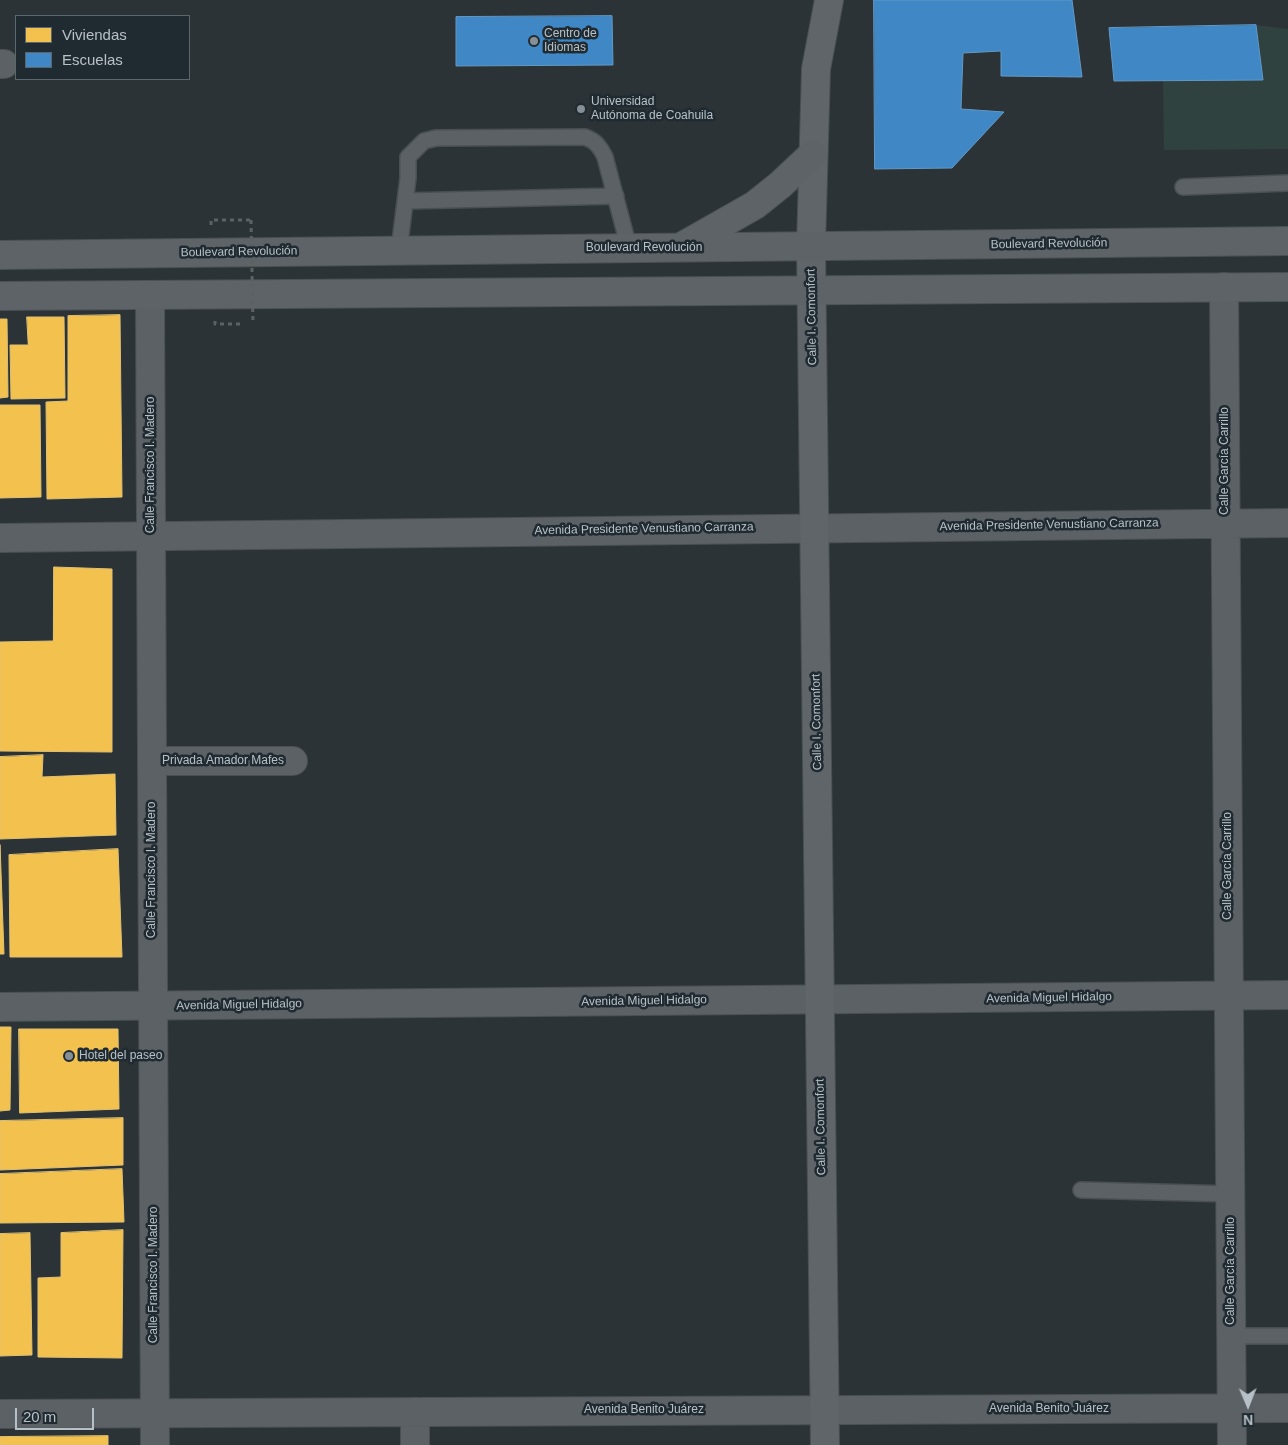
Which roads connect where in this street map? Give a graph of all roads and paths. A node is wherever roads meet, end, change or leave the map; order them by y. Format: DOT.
graph roads {
  1 [pos="829,0"];
  2 [pos="812,155"];
  3 [pos="1288,184"];
  4 [pos="1182,187"];
  5 [pos="616,196"];
  6 [pos="406,201"];
  7 [pos="211,220"];
  8 [pos="1288,241"];
  9 [pos="811,246"];
  10 [pos="629,248"];
  11 [pos="679,248"];
  12 [pos="399,250"];
  13 [pos="0,255"];
  14 [pos="1224,287"];
  15 [pos="1288,287"];
  16 [pos="812,291"];
  17 [pos="150,295"];
  18 [pos="0,296"];
  19 [pos="215,324"];
  20 [pos="1225,523"];
  21 [pos="1288,523"];
  22 [pos="814,527"];
  23 [pos="151,536"];
  24 [pos="0,538"];
  25 [pos="152,761"];
  26 [pos="293,761"];
  27 [pos="1288,995"];
  28 [pos="1229,996"];
  29 [pos="820,1000"];
  30 [pos="153,1006"];
  31 [pos="0,1007"];
  32 [pos="1081,1190"];
  33 [pos="1231,1194"];
  34 [pos="1232,1336"];
  35 [pos="1288,1336"];
  36 [pos="1232,1408"];
  37 [pos="1288,1408"];
  38 [pos="825,1410"];
  39 [pos="415,1412"];
  40 [pos="154,1413"];
  41 [pos="0,1414"];
  42 [pos="155,1445"];
  43 [pos="415,1445"];
  44 [pos="825,1445"];
  45 [pos="1232,1445"];
  1 -- 2 [label="main road, Calle I. Comonfort"];
  2 -- 9 [label="main road, Calle I. Comonfort"];
  2 -- 11 [label="main road"];
  3 -- 4 [label="lane"];
  5 -- 6 [label="lane"];
  5 -- 6 [label="lane"];
  5 -- 10 [label="lane"];
  6 -- 12 [label="lane"];
  7 -- 19 [label="path, bridge"];
  8 -- 9 [label="main road, Boulevard Revolución"];
  9 -- 11 [label="main road, Boulevard Revolución"];
  9 -- 16 [label="main road, Calle I. Comonfort"];
  10 -- 11 [label="main road, Boulevard Revolución"];
  10 -- 12 [label="main road, Boulevard Revolución"];
  12 -- 13 [label="main road, Boulevard Revolución"];
  14 -- 15 [label="main road"];
  14 -- 16 [label="main road"];
  14 -- 20 [label="street, Calle García Carrillo"];
  16 -- 17 [label="main road"];
  16 -- 22 [label="main road, Calle I. Comonfort"];
  17 -- 18 [label="main road"];
  17 -- 23 [label="street, Calle Francisco I. Madero"];
  20 -- 21 [label="street, Avenida Presidente Venustiano Carranza"];
  20 -- 22 [label="street, Avenida Presidente Venustiano Carranza"];
  20 -- 28 [label="street, Calle García Carrillo"];
  22 -- 23 [label="street, Avenida Presidente Venustiano Carranza"];
  22 -- 29 [label="main road, Calle I. Comonfort"];
  23 -- 24 [label="street, Avenida Presidente Venustiano Carranza"];
  23 -- 25 [label="street, Calle Francisco I. Madero"];
  25 -- 26 [label="street, Privada Amador Mafes"];
  25 -- 30 [label="street, Calle Francisco I. Madero"];
  27 -- 28 [label="street, Avenida Miguel Hidalgo"];
  28 -- 29 [label="street, Avenida Miguel Hidalgo"];
  28 -- 33 [label="street, Calle García Carrillo"];
  29 -- 30 [label="street, Avenida Miguel Hidalgo"];
  29 -- 38 [label="main road, Calle I. Comonfort"];
  30 -- 31 [label="street, Avenida Miguel Hidalgo"];
  30 -- 40 [label="street, Calle Francisco I. Madero"];
  32 -- 33 [label="lane"];
  33 -- 34 [label="street, Calle García Carrillo"];
  34 -- 35 [label="lane"];
  34 -- 36 [label="street, Calle García Carrillo"];
  36 -- 37 [label="street, Avenida Benito Juárez"];
  36 -- 38 [label="street, Avenida Benito Juárez"];
  36 -- 45 [label="street, Calle García Carrillo"];
  38 -- 39 [label="street, Avenida Benito Juárez"];
  38 -- 44 [label="main road, Calle I. Comonfort"];
  39 -- 40 [label="street, Avenida Benito Juárez"];
  39 -- 43 [label="street"];
  40 -- 41 [label="street, Avenida Benito Juárez"];
  40 -- 42 [label="street, Calle Francisco I. Madero"];
}
